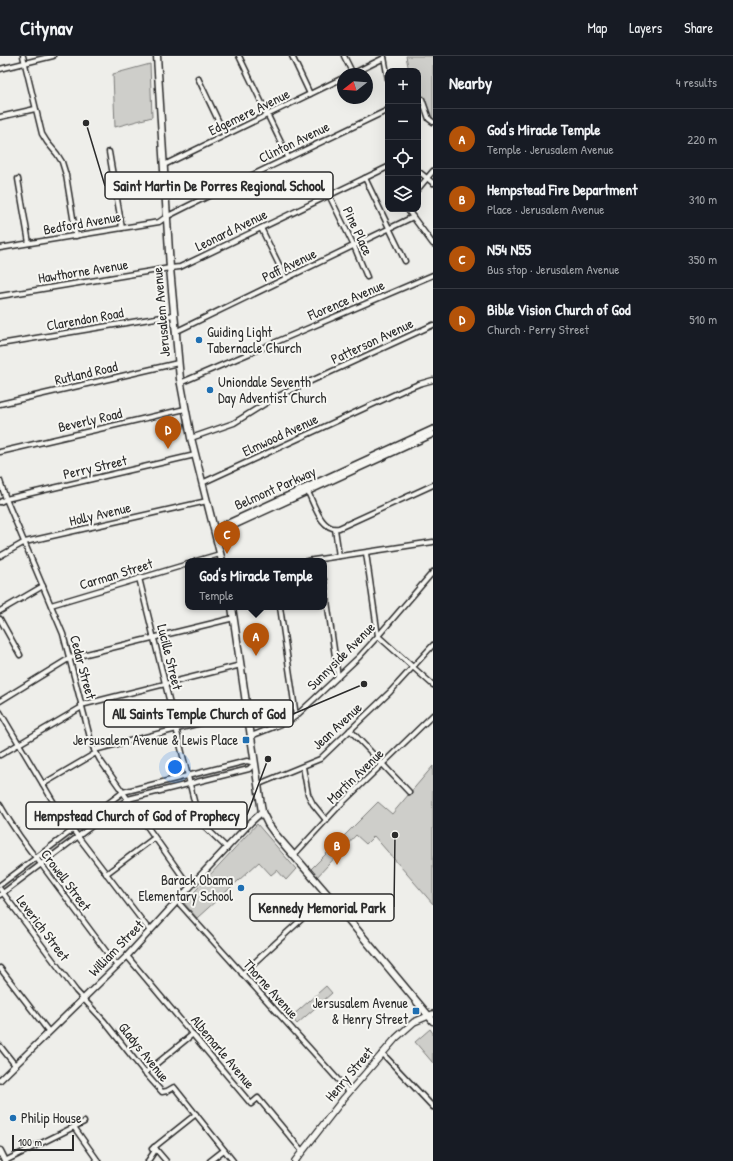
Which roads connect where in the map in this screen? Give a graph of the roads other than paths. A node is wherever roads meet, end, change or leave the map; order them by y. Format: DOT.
graph roads {
  1 [pos="23,56"];
  2 [pos="53,56"];
  3 [pos="157,56"];
  4 [pos="239,56"];
  5 [pos="292,56"];
  6 [pos="344,56"];
  7 [pos="384,57"];
  8 [pos="24,63"];
  9 [pos="349,68"];
  10 [pos="363,68"];
  11 [pos="386,68"];
  12 [pos="0,69"];
  13 [pos="198,78"];
  14 [pos="337,81"];
  15 [pos="310,94"];
  16 [pos="421,99"];
  17 [pos="35,108"];
  18 [pos="385,111"];
  19 [pos="268,115"];
  20 [pos="0,117"];
  21 [pos="433,122"];
  22 [pos="226,135"];
  23 [pos="109,152"];
  24 [pos="288,157"];
  25 [pos="164,165"];
  26 [pos="385,168"];
  27 [pos="433,171"];
  28 [pos="421,173"];
  29 [pos="365,178"];
  30 [pos="427,178"];
  31 [pos="18,179"];
  32 [pos="433,183"];
  33 [pos="421,185"];
  34 [pos="329,195"];
  35 [pos="408,212"];
  36 [pos="166,217"];
  37 [pos="413,218"];
  38 [pos="122,228"];
  39 [pos="261,228"];
  40 [pos="390,229"];
  41 [pos="76,236"];
  42 [pos="29,244"];
  43 [pos="433,244"];
  44 [pos="354,246"];
  45 [pos="0,248"];
  46 [pos="405,261"];
  47 [pos="170,268"];
  48 [pos="433,275"];
  49 [pos="367,277"];
  50 [pos="286,279"];
  51 [pos="0,296"];
  52 [pos="174,315"];
  53 [pos="433,325"];
  54 [pos="175,332"];
  55 [pos="0,344"];
  56 [pos="178,363"];
  57 [pos="433,380"];
  58 [pos="180,383"];
  59 [pos="0,404"];
  60 [pos="185,409"];
  61 [pos="433,428"];
  62 [pos="433,434"];
  63 [pos="191,438"];
  64 [pos="417,439"];
  65 [pos="0,452"];
  66 [pos="195,455"];
  67 [pos="0,481"];
  68 [pos="202,483"];
  69 [pos="433,485"];
  70 [pos="307,489"];
  71 [pos="6,498"];
  72 [pos="207,501"];
  73 [pos="0,502"];
  74 [pos="335,529"];
  75 [pos="215,531"];
  76 [pos="24,542"];
  77 [pos="433,542"];
  78 [pos="366,552"];
  79 [pos="220,554"];
  80 [pos="0,556"];
  81 [pos="339,556"];
  82 [pos="206,558"];
  83 [pos="221,558"];
  84 [pos="327,559"];
  85 [pos="185,565"];
  86 [pos="433,572"];
  87 [pos="139,578"];
  88 [pos="43,586"];
  89 [pos="327,601"];
  90 [pos="51,605"];
  91 [pos="233,610"];
  92 [pos="280,610"];
  93 [pos="0,611"];
  94 [pos="0,618"];
  95 [pos="234,618"];
  96 [pos="378,636"];
  97 [pos="154,638"];
  98 [pos="433,645"];
  99 [pos="20,655"];
  100 [pos="70,658"];
  101 [pos="241,665"];
  102 [pos="413,667"];
  103 [pos="338,677"];
  104 [pos="165,683"];
  105 [pos="433,685"];
  106 [pos="0,700"];
  107 [pos="82,706"];
  108 [pos="248,711"];
  109 [pos="0,712"];
  110 [pos="433,715"];
  111 [pos="296,716"];
  112 [pos="176,729"];
  113 [pos="350,730"];
  114 [pos="251,736"];
  115 [pos="19,744"];
  116 [pos="95,752"];
  117 [pos="0,755"];
  118 [pos="255,763"];
  119 [pos="382,764"];
  120 [pos="302,766"];
  121 [pos="188,775"];
  122 [pos="43,784"];
  123 [pos="190,784"];
  124 [pos="258,784"];
  125 [pos="122,792"];
  126 [pos="409,792"];
  127 [pos="128,799"];
  128 [pos="0,805"];
  129 [pos="262,812"];
  130 [pos="326,820"];
  131 [pos="72,829"];
  132 [pos="78,836"];
  133 [pos="154,838"];
  134 [pos="227,848"];
  135 [pos="294,855"];
  136 [pos="35,858"];
  137 [pos="41,864"];
  138 [pos="106,874"];
  139 [pos="0,884"];
  140 [pos="190,887"];
  141 [pos="1,892"];
  142 [pos="328,895"];
  143 [pos="177,901"];
  144 [pos="150,932"];
  145 [pos="127,956"];
  146 [pos="117,966"];
  147 [pos="0,968"];
  148 [pos="242,974"];
  149 [pos="84,998"];
  150 [pos="432,1017"];
  151 [pos="49,1032"];
  152 [pos="193,1034"];
  153 [pos="0,1046"];
  154 [pos="382,1053"];
  155 [pos="15,1066"];
  156 [pos="145,1073"];
  157 [pos="0,1080"];
  158 [pos="349,1092"];
  159 [pos="433,1107"];
  160 [pos="196,1114"];
  161 [pos="84,1122"];
  162 [pos="74,1127"];
  163 [pos="154,1148"];
  164 [pos="224,1150"];
  165 [pos="0,1151"];
  166 [pos="302,1151"];
  167 [pos="5,1161"];
  168 [pos="98,1161"];
  169 [pos="148,1161"];
  170 [pos="166,1161"];
  171 [pos="210,1161"];
  172 [pos="233,1161"];
  173 [pos="295,1161"];
  1 -- 8 [label="street"];
  2 -- 8 [label="street"];
  3 -- 25 [label="main road, Jerusalem Avenue"];
  4 -- 19 [label="street"];
  5 -- 15 [label="street"];
  6 -- 9 [label="street"];
  7 -- 10 [label="street"];
  7 -- 11 [label="street"];
  8 -- 12 [label="street"];
  8 -- 17 [label="street"];
  13 -- 22 [label="street"];
  14 -- 15 [label="street, Edgemere Avenue"];
  15 -- 19 [label="street, Edgemere Avenue"];
  16 -- 21 [label="street"];
  17 -- 20 [label="street"];
  17 -- 41 [label="street"];
  18 -- 24 [label="street, Clinton Avenue"];
  19 -- 22 [label="street, Edgemere Avenue"];
  19 -- 24 [label="street"];
  22 -- 25 [label="street, Edgemere Avenue"];
  23 -- 38 [label="street"];
  24 -- 36 [label="street, Clinton Avenue"];
  25 -- 36 [label="main road, Jerusalem Avenue"];
  26 -- 29 [label="street, Leonard Avenue"];
  27 -- 30 [label="street"];
  28 -- 30 [label="street"];
  29 -- 34 [label="street, Leonard Avenue"];
  29 -- 40 [label="street"];
  30 -- 32 [label="street"];
  30 -- 33 [label="street"];
  31 -- 42 [label="street"];
  34 -- 39 [label="street, Leonard Avenue"];
  34 -- 44 [label="street, Pine Place"];
  35 -- 37 [label="street"];
  36 -- 38 [label="street, Bedford Avenue"];
  36 -- 47 [label="main road, Jerusalem Avenue"];
  37 -- 40 [label="street, Paff Avenue"];
  37 -- 43 [label="street"];
  38 -- 41 [label="street, Bedford Avenue"];
  39 -- 47 [label="street, Leonard Avenue"];
  39 -- 50 [label="street"];
  40 -- 44 [label="street, Paff Avenue"];
  40 -- 46 [label="street"];
  41 -- 42 [label="street, Bedford Avenue"];
  42 -- 45 [label="street, Bedford Avenue"];
  44 -- 49 [label="street, Pine Place"];
  44 -- 50 [label="street, Paff Avenue"];
  47 -- 51 [label="street, Hawthorne Avenue"];
  47 -- 52 [label="main road, Jerusalem Avenue"];
  48 -- 58 [label="street, Florence Avenue"];
  50 -- 54 [label="street, Paff Avenue"];
  52 -- 54 [label="main road, Jerusalem Avenue"];
  52 -- 55 [label="street, Clarendon Road"];
  53 -- 63 [label="street, Patterson Avenue"];
  54 -- 56 [label="main road, Jerusalem Avenue"];
  56 -- 58 [label="main road, Jerusalem Avenue"];
  56 -- 59 [label="street, Rutland Road"];
  57 -- 68 [label="street, Elmwood Avenue"];
  58 -- 60 [label="main road, Jerusalem Avenue"];
  60 -- 63 [label="main road, Jerusalem Avenue"];
  60 -- 65 [label="street, Beverly Road"];
  61 -- 64 [label="street, Belmont Parkway"];
  62 -- 64 [label="street, Belmont Parkway"];
  63 -- 66 [label="main road, Jerusalem Avenue"];
  64 -- 70 [label="street, Belmont Parkway"];
  66 -- 68 [label="main road, Jerusalem Avenue"];
  66 -- 71 [label="street, Perry Street"];
  67 -- 71 [label="street, Cedar Street"];
  68 -- 72 [label="main road, Jerusalem Avenue"];
  69 -- 74 [label="street"];
  70 -- 74 [label="street"];
  70 -- 75 [label="street, Belmont Parkway"];
  71 -- 73 [label="street, Perry Street"];
  71 -- 76 [label="street, Cedar Street"];
  72 -- 75 [label="main road, Jerusalem Avenue"];
  72 -- 76 [label="street, Holly Avenue"];
  74 -- 81 [label="street"];
  75 -- 79 [label="main road, Jerusalem Avenue"];
  76 -- 80 [label="street, Holly Avenue"];
  76 -- 88 [label="street, Cedar Street"];
  77 -- 78 [label="street"];
  78 -- 81 [label="street"];
  78 -- 96 [label="street"];
  79 -- 82 [label="street"];
  79 -- 83 [label="main road, Jerusalem Avenue"];
  81 -- 84 [label="street"];
  85 -- 87 [label="street, Carman Street"];
  86 -- 96 [label="street, Sunnyside Avenue"];
  87 -- 90 [label="street, Carman Street"];
  87 -- 97 [label="street, Lucille Street"];
  88 -- 90 [label="street, Cedar Street"];
  88 -- 93 [label="street"];
  89 -- 103 [label="street"];
  90 -- 100 [label="street, Cedar Street"];
  91 -- 95 [label="main road"];
  92 -- 111 [label="street"];
  94 -- 99 [label="street"];
  95 -- 97 [label="street"];
  95 -- 101 [label="main road"];
  96 -- 102 [label="street"];
  96 -- 103 [label="street, Sunnyside Avenue"];
  97 -- 100 [label="street"];
  97 -- 104 [label="street, Lucille Street"];
  98 -- 102 [label="street, Jean Avenue"];
  100 -- 106 [label="street"];
  100 -- 107 [label="street, Cedar Street"];
  101 -- 104 [label="street"];
  101 -- 108 [label="main road"];
  102 -- 105 [label="street"];
  102 -- 113 [label="street, Jean Avenue"];
  103 -- 111 [label="street, Sunnyside Avenue"];
  104 -- 107 [label="street"];
  104 -- 112 [label="street, Lucille Street"];
  107 -- 115 [label="street"];
  107 -- 116 [label="street, Cedar Street"];
  108 -- 112 [label="street"];
  108 -- 114 [label="main road"];
  109 -- 115 [label="street"];
  110 -- 119 [label="street, Martin Avenue"];
  111 -- 114 [label="street, Sunnyside Avenue"];
  112 -- 116 [label="street"];
  112 -- 121 [label="street, Lucille Street"];
  113 -- 119 [label="street"];
  113 -- 120 [label="street, Jean Avenue"];
  114 -- 118 [label="main road"];
  115 -- 117 [label="street"];
  115 -- 122 [label="street"];
  116 -- 122 [label="street"];
  116 -- 125 [label="street, Cedar Street"];
  118 -- 121 [label="street"];
  118 -- 123 [label="street"];
  118 -- 124 [label="main road"];
  119 -- 126 [label="street"];
  119 -- 130 [label="street, Martin Avenue"];
  120 -- 124 [label="street, Jean Avenue"];
  120 -- 130 [label="street"];
  121 -- 123 [label="street, Lucille Street"];
  121 -- 125 [label="street"];
  122 -- 131 [label="street"];
  123 -- 127 [label="street"];
  123 -- 134 [label="street, Lucille Street"];
  124 -- 129 [label="main road"];
  125 -- 127 [label="street, Cedar Street"];
  125 -- 131 [label="street"];
  127 -- 132 [label="street"];
  127 -- 133 [label="street, Cedar Street"];
  128 -- 136 [label="street, Crowell Street"];
  129 -- 134 [label="street, William Street"];
  129 -- 135 [label="main road"];
  130 -- 135 [label="street, Martin Avenue"];
  131 -- 132 [label="street"];
  131 -- 136 [label="street"];
  132 -- 137 [label="street"];
  132 -- 138 [label="street"];
  133 -- 138 [label="street"];
  133 -- 140 [label="street, Cedar Street"];
  134 -- 140 [label="street, William Street"];
  135 -- 142 [label="main road"];
  136 -- 137 [label="street, Crowell Street"];
  136 -- 139 [label="street"];
  137 -- 141 [label="street"];
  137 -- 146 [label="street, Crowell Street"];
  138 -- 144 [label="street"];
  140 -- 143 [label="street, William Street"];
  141 -- 149 [label="street, Leverich Street"];
  142 -- 148 [label="street"];
  142 -- 150 [label="main road"];
  143 -- 144 [label="street, William Street"];
  143 -- 148 [label="street, Thorne Avenue"];
  144 -- 145 [label="street, William Street"];
  145 -- 146 [label="street, William Street"];
  145 -- 152 [label="street, Albemarle Avenue"];
  146 -- 149 [label="street, William Street"];
  147 -- 151 [label="street"];
  148 -- 158 [label="street, Thorne Avenue"];
  149 -- 151 [label="street, William Street"];
  149 -- 156 [label="street, Gladys Avenue"];
  150 -- 154 [label="main road, Henry Street"];
  151 -- 155 [label="street, William Street"];
  152 -- 156 [label="street"];
  152 -- 166 [label="street, Albemarle Avenue"];
  153 -- 155 [label="street"];
  154 -- 158 [label="main road, Henry Street"];
  154 -- 159 [label="street"];
  155 -- 157 [label="street, William Street"];
  156 -- 160 [label="street, Gladys Avenue"];
  158 -- 166 [label="main road, Henry Street"];
  160 -- 163 [label="street"];
  160 -- 164 [label="street, Gladys Avenue"];
  161 -- 162 [label="street"];
  162 -- 167 [label="street"];
  162 -- 168 [label="street"];
  163 -- 169 [label="street"];
  163 -- 170 [label="street"];
  164 -- 171 [label="street"];
  164 -- 172 [label="street, Gladys Avenue"];
  165 -- 167 [label="main road"];
  166 -- 173 [label="main road, Henry Street"];
}
